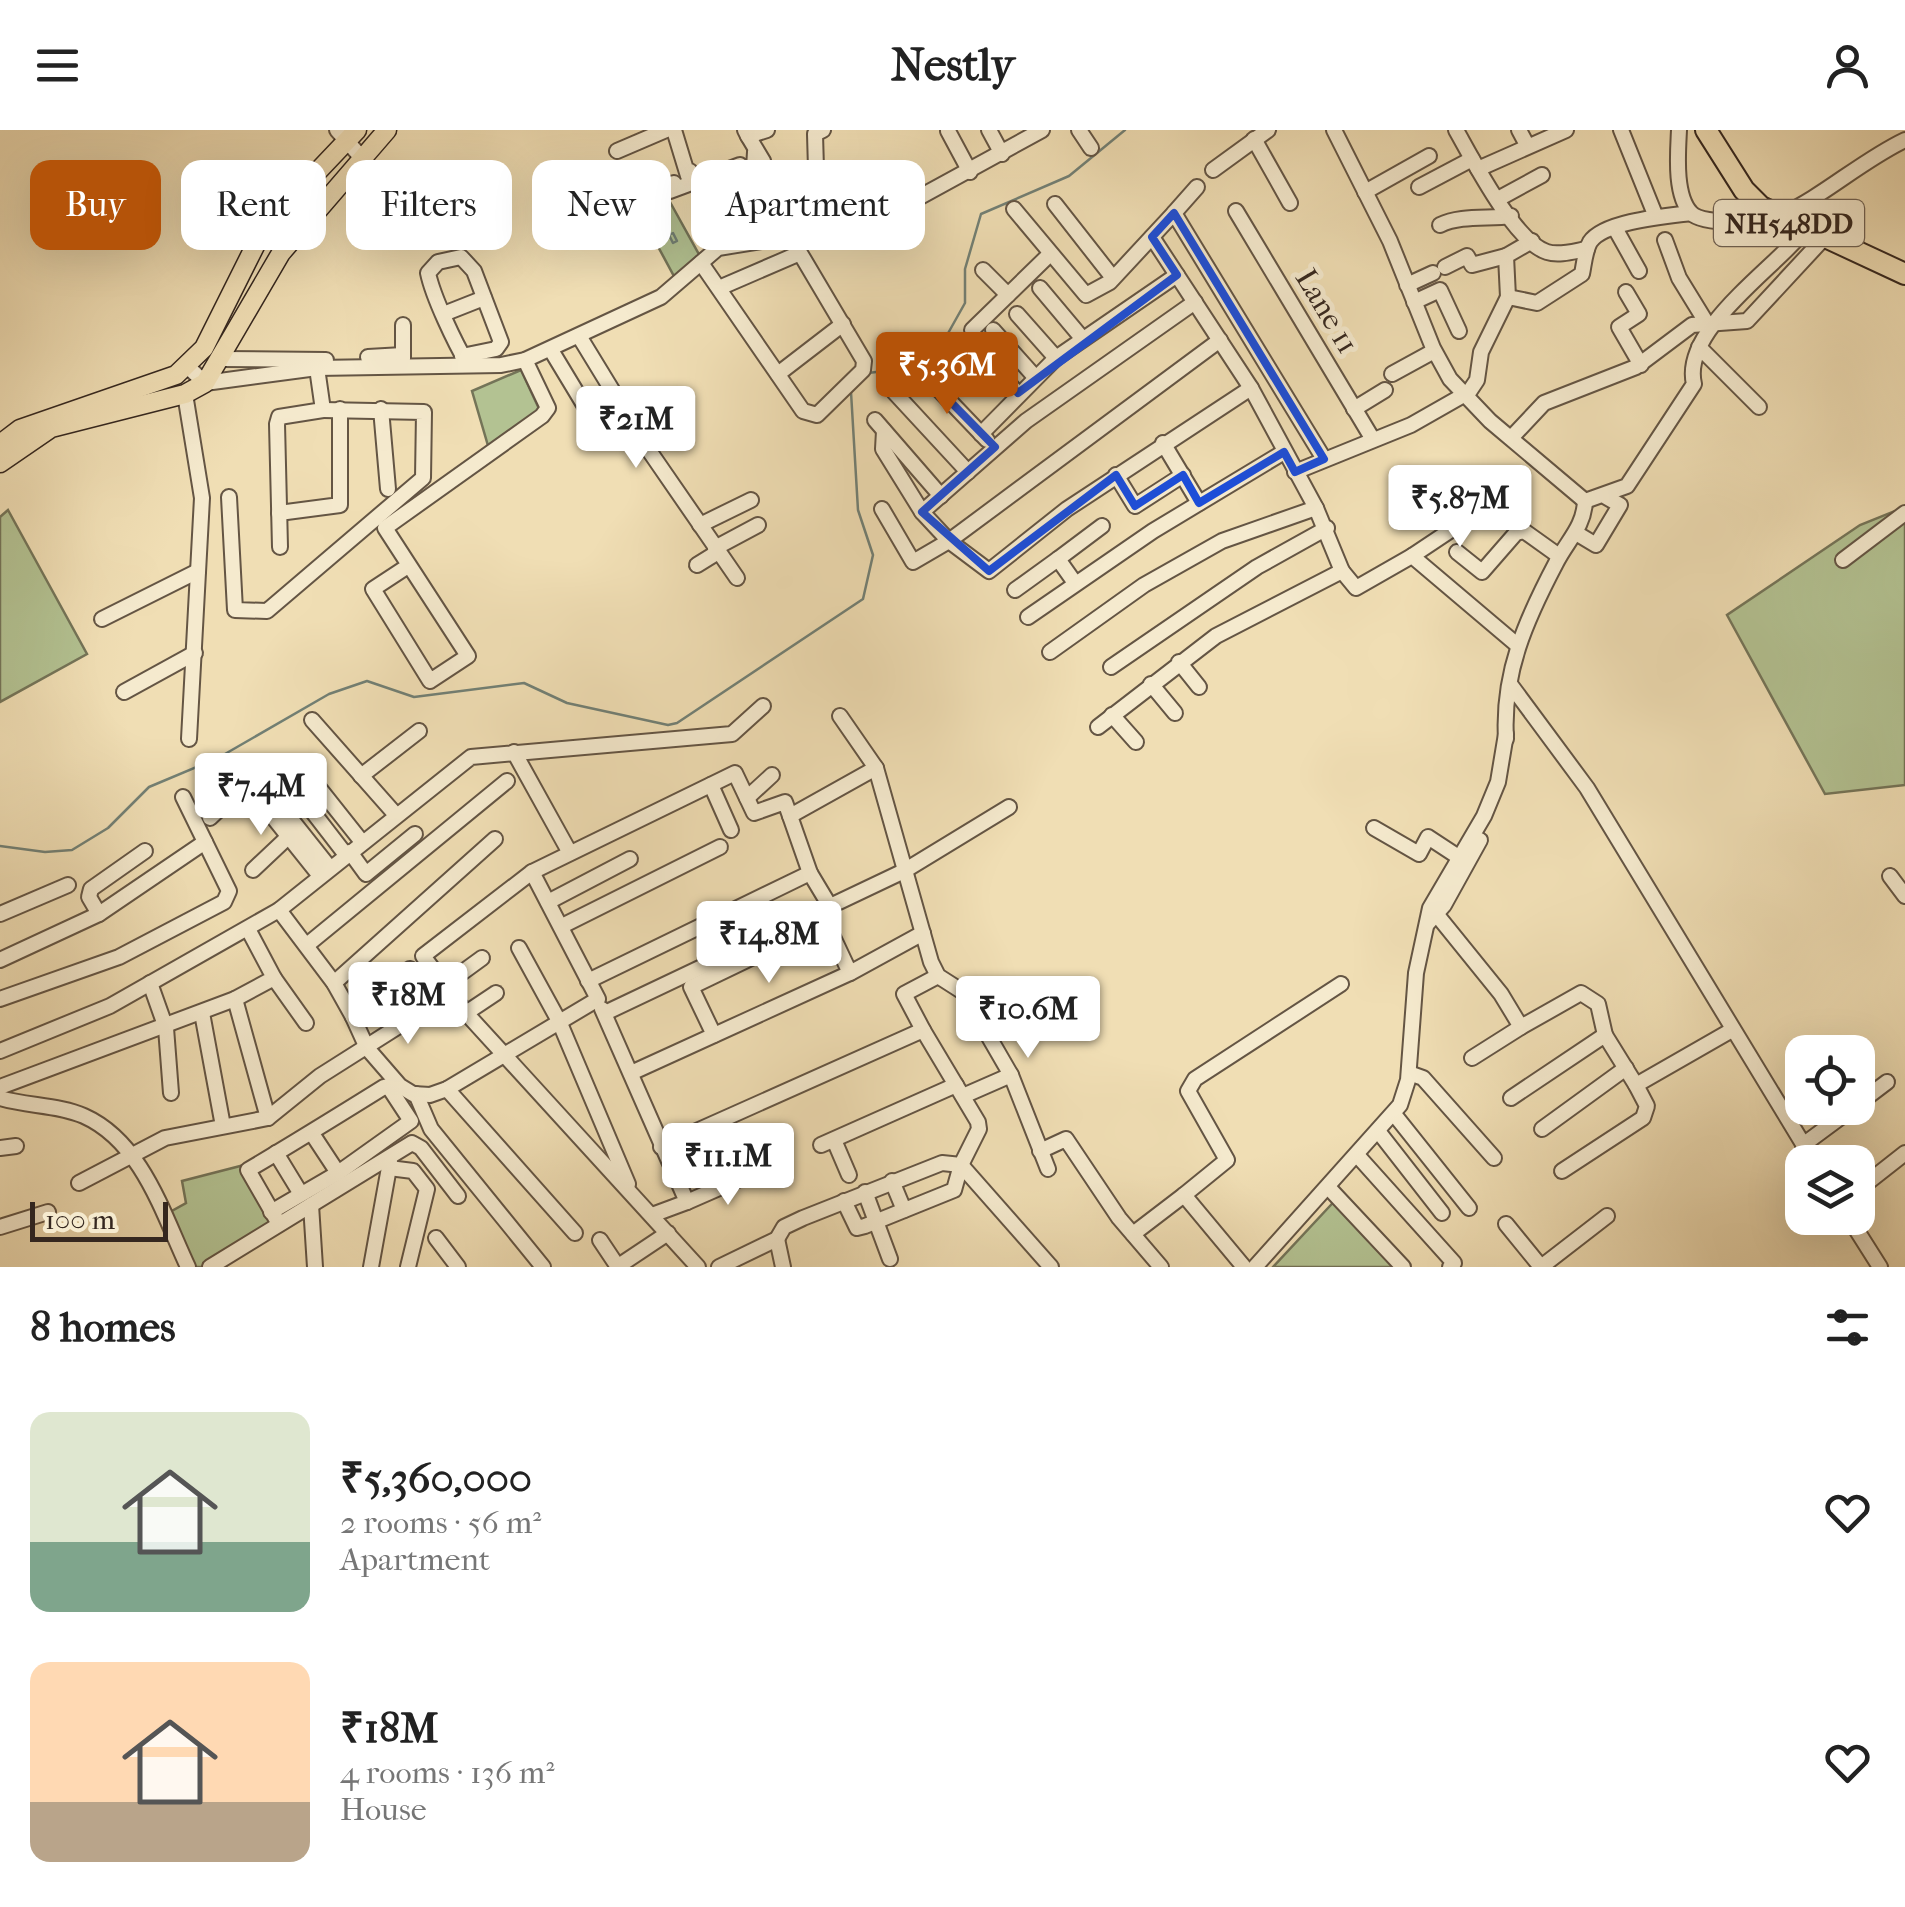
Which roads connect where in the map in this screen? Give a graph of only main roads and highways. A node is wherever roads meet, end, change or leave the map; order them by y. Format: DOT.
graph roads {
  1 [pos="387,130"];
  2 [pos="1706,130"];
  3 [pos="350,132"];
  4 [pos="1905,274"];
  5 [pos="0,444"];
  6 [pos="0,462"];
  1 -- 6 [label="main road"];
  2 -- 4 [label="highway, NH548DD"];
  3 -- 5 [label="main road"];
}
